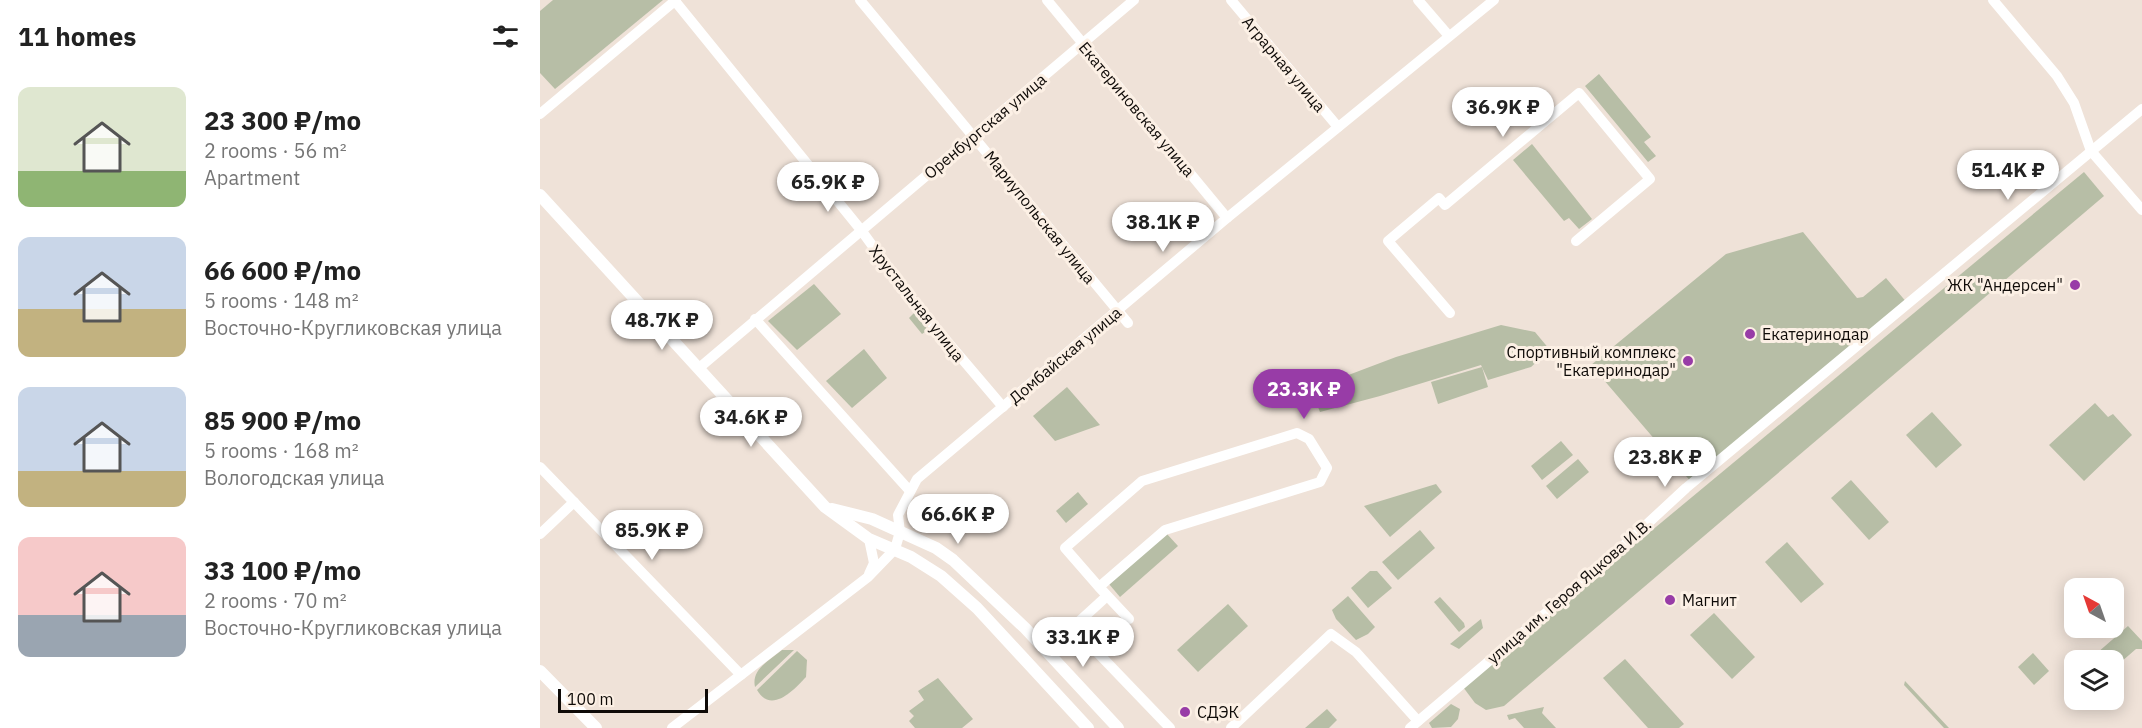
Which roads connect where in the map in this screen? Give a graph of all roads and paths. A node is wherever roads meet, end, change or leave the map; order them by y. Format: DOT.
graph roads {
  1 [pos="676,0"];
  2 [pos="860,0"];
  3 [pos="1047,0"];
  4 [pos="1134,0"];
  5 [pos="1231,0"];
  6 [pos="1418,0"];
  7 [pos="1494,0"];
  8 [pos="1993,0"];
  9 [pos="1449,36"];
  10 [pos="1083,43"];
  11 [pos="2142,109"];
  12 [pos="540,114"];
  13 [pos="1338,127"];
  14 [pos="973,136"];
  15 [pos="2091,151"];
  16 [pos="540,195"];
  17 [pos="2142,210"];
  18 [pos="1227,218"];
  19 [pos="861,230"];
  20 [pos="1576,241"];
  21 [pos="1117,311"];
  22 [pos="1450,313"];
  23 [pos="755,319"];
  24 [pos="1128,324"];
  25 [pos="699,368"];
  26 [pos="1003,407"];
  27 [pos="540,467"];
  28 [pos="909,490"];
  29 [pos="574,502"];
  30 [pos="825,507"];
  31 [pos="900,532"];
  32 [pos="540,534"];
  33 [pos="869,539"];
  34 [pos="895,549"];
  35 [pos="868,577"];
  36 [pos="1099,587"];
  37 [pos="990,595"];
  38 [pos="1107,596"];
  39 [pos="977,608"];
  40 [pos="1129,619"];
  41 [pos="741,675"];
  42 [pos="542,677"];
  43 [pos="1414,724"];
  44 [pos="596,728"];
  45 [pos="672,728"];
  46 [pos="1088,728"];
  47 [pos="1118,728"];
  48 [pos="1170,728"];
  49 [pos="1231,728"];
  1 -- 12 [label="street"];
  1 -- 19 [label="street, Хрустальная улица"];
  2 -- 14 [label="street, Мариупольская улица"];
  3 -- 10 [label="street, Екатериновская улица"];
  4 -- 10 [label="street, Оренбургская улица"];
  5 -- 13 [label="street, Аграрная улица"];
  6 -- 9 [label="street"];
  7 -- 9 [label="street, Домбайская улица"];
  8 -- 15 [label="street"];
  9 -- 13 [label="street, Домбайская улица"];
  10 -- 14 [label="street, Оренбургская улица"];
  10 -- 18 [label="street, Екатериновская улица"];
  11 -- 15 [label="street, улица им. Героя Яцкова И.В."];
  13 -- 18 [label="street, Домбайская улица"];
  14 -- 19 [label="street, Оренбургская улица"];
  14 -- 21 [label="street, Мариупольская улица"];
  15 -- 17 [label="street"];
  15 -- 43 [label="street, улица им. Героя Яцкова И.В."];
  16 -- 25 [label="street"];
  18 -- 21 [label="street, Домбайская улица"];
  19 -- 23 [label="street, Оренбургская улица"];
  19 -- 26 [label="street, Хрустальная улица"];
  20 -- 22 [label="street"];
  21 -- 24 [label="street, Мариупольская улица"];
  21 -- 26 [label="street, Домбайская улица"];
  23 -- 25 [label="street, Оренбургская улица"];
  23 -- 28 [label="street"];
  25 -- 30 [label="street"];
  26 -- 28 [label="street, Домбайская улица"];
  27 -- 29 [label="street"];
  28 -- 31 [label="street, Домбайская улица"];
  29 -- 32 [label="street"];
  29 -- 41 [label="street"];
  30 -- 31 [label="street"];
  30 -- 33 [label="street"];
  31 -- 34 [label="street, Домбайская улица"];
  31 -- 37 [label="street"];
  33 -- 34 [label="street"];
  33 -- 35 [label="street"];
  34 -- 35 [label="street, Домбайская улица"];
  34 -- 39 [label="street"];
  35 -- 41 [label="street, Домбайская улица"];
  36 -- 36 [label="street"];
  36 -- 38 [label="street"];
  37 -- 39 [label="street"];
  37 -- 47 [label="street"];
  38 -- 40 [label="street"];
  38 -- 48 [label="street"];
  39 -- 46 [label="street"];
  41 -- 45 [label="street, Домбайская улица"];
  42 -- 44 [label="street"];
  43 -- 49 [label="street"];
}
